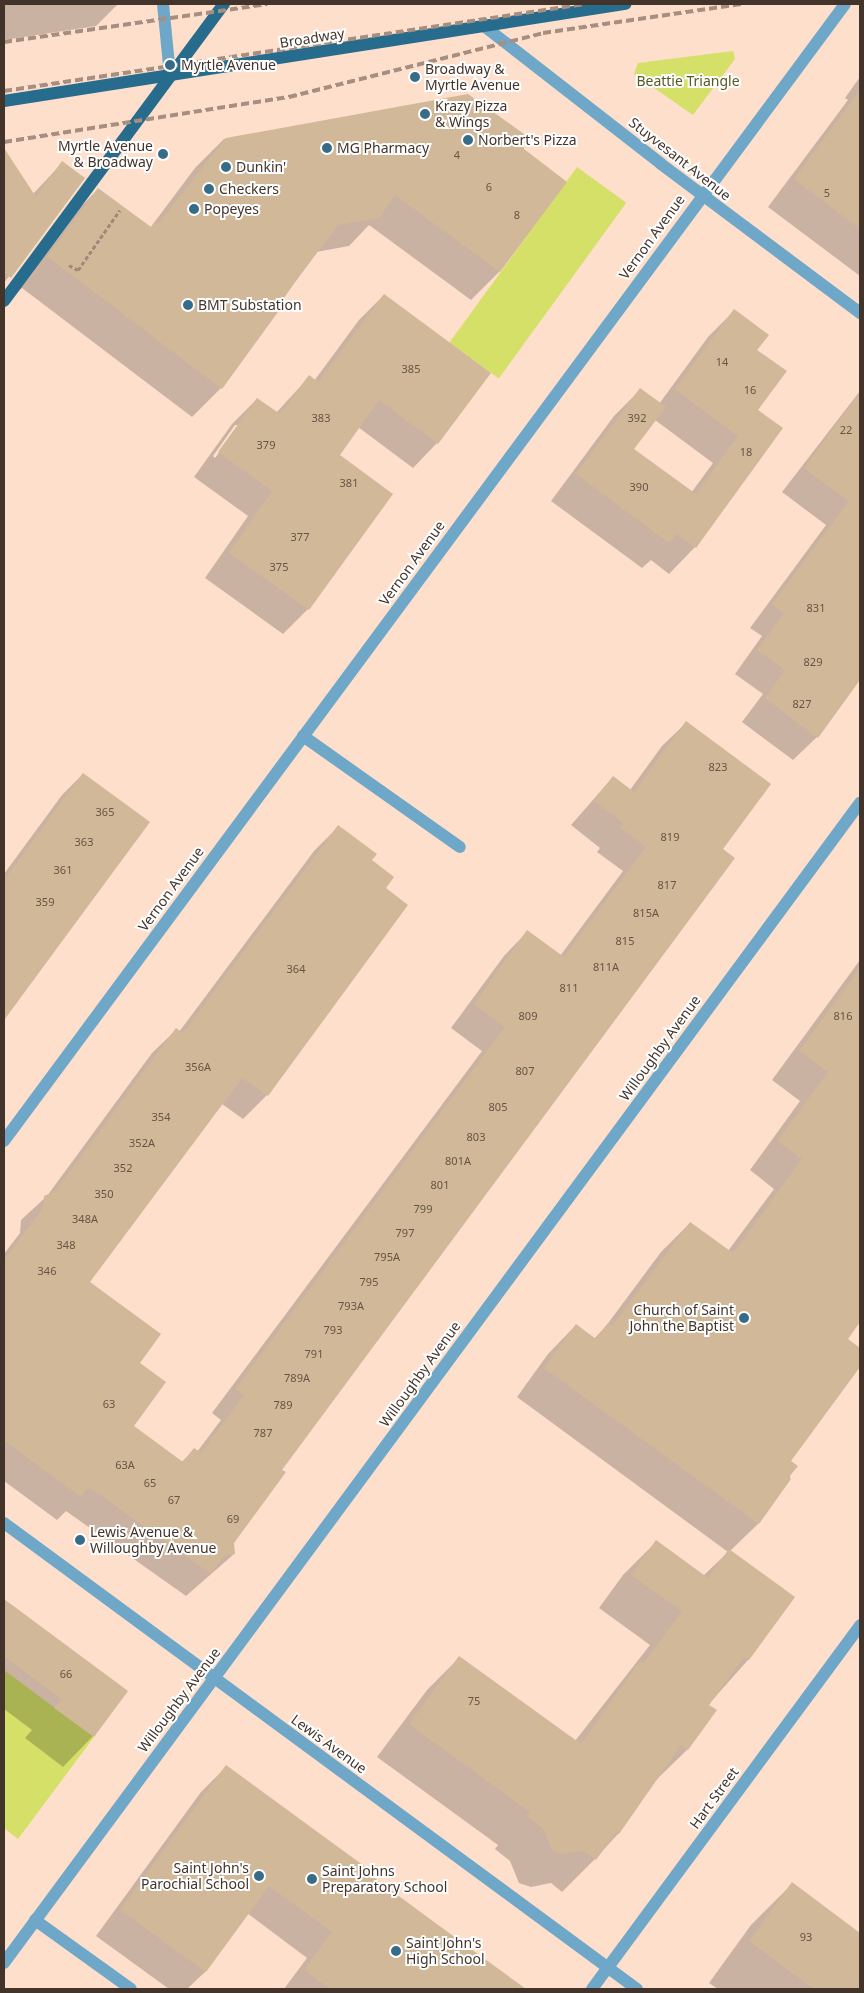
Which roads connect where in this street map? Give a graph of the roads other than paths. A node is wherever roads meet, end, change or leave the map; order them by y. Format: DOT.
graph roads {
  1 [pos="163,4"];
  2 [pos="224,4"];
  3 [pos="625,4"];
  4 [pos="845,4"];
  5 [pos="484,26"];
  6 [pos="170,76"];
  7 [pos="4,101"];
  8 [pos="702,195"];
  9 [pos="4,300"];
  10 [pos="860,313"];
  11 [pos="302,736"];
  12 [pos="860,803"];
  13 [pos="460,847"];
  14 [pos="4,1141"];
  15 [pos="4,1523"];
  16 [pos="860,1625"];
  17 [pos="214,1678"];
  18 [pos="36,1920"];
  19 [pos="4,1963"];
  20 [pos="608,1968"];
  21 [pos="131,1989"];
  22 [pos="592,1989"];
  23 [pos="637,1989"];
  1 -- 6 [label="street"];
  2 -- 6 [label="main road"];
  3 -- 5 [label="main road, Broadway"];
  4 -- 8 [label="street, Vernon Avenue"];
  5 -- 6 [label="main road, Broadway"];
  5 -- 8 [label="street, Stuyvesant Avenue"];
  6 -- 7 [label="main road, Broadway"];
  6 -- 9 [label="main road"];
  8 -- 10 [label="street, Stuyvesant Avenue"];
  8 -- 11 [label="street, Vernon Avenue"];
  11 -- 13 [label="street"];
  11 -- 14 [label="street, Vernon Avenue"];
  12 -- 17 [label="street, Willoughby Avenue"];
  15 -- 17 [label="street, Lewis Avenue"];
  16 -- 20 [label="street, Hart Street"];
  17 -- 18 [label="street, Willoughby Avenue"];
  17 -- 20 [label="street, Lewis Avenue"];
  18 -- 19 [label="street, Willoughby Avenue"];
  18 -- 21 [label="street"];
  20 -- 22 [label="street, Hart Street"];
  20 -- 23 [label="street, Lewis Avenue"];
}
